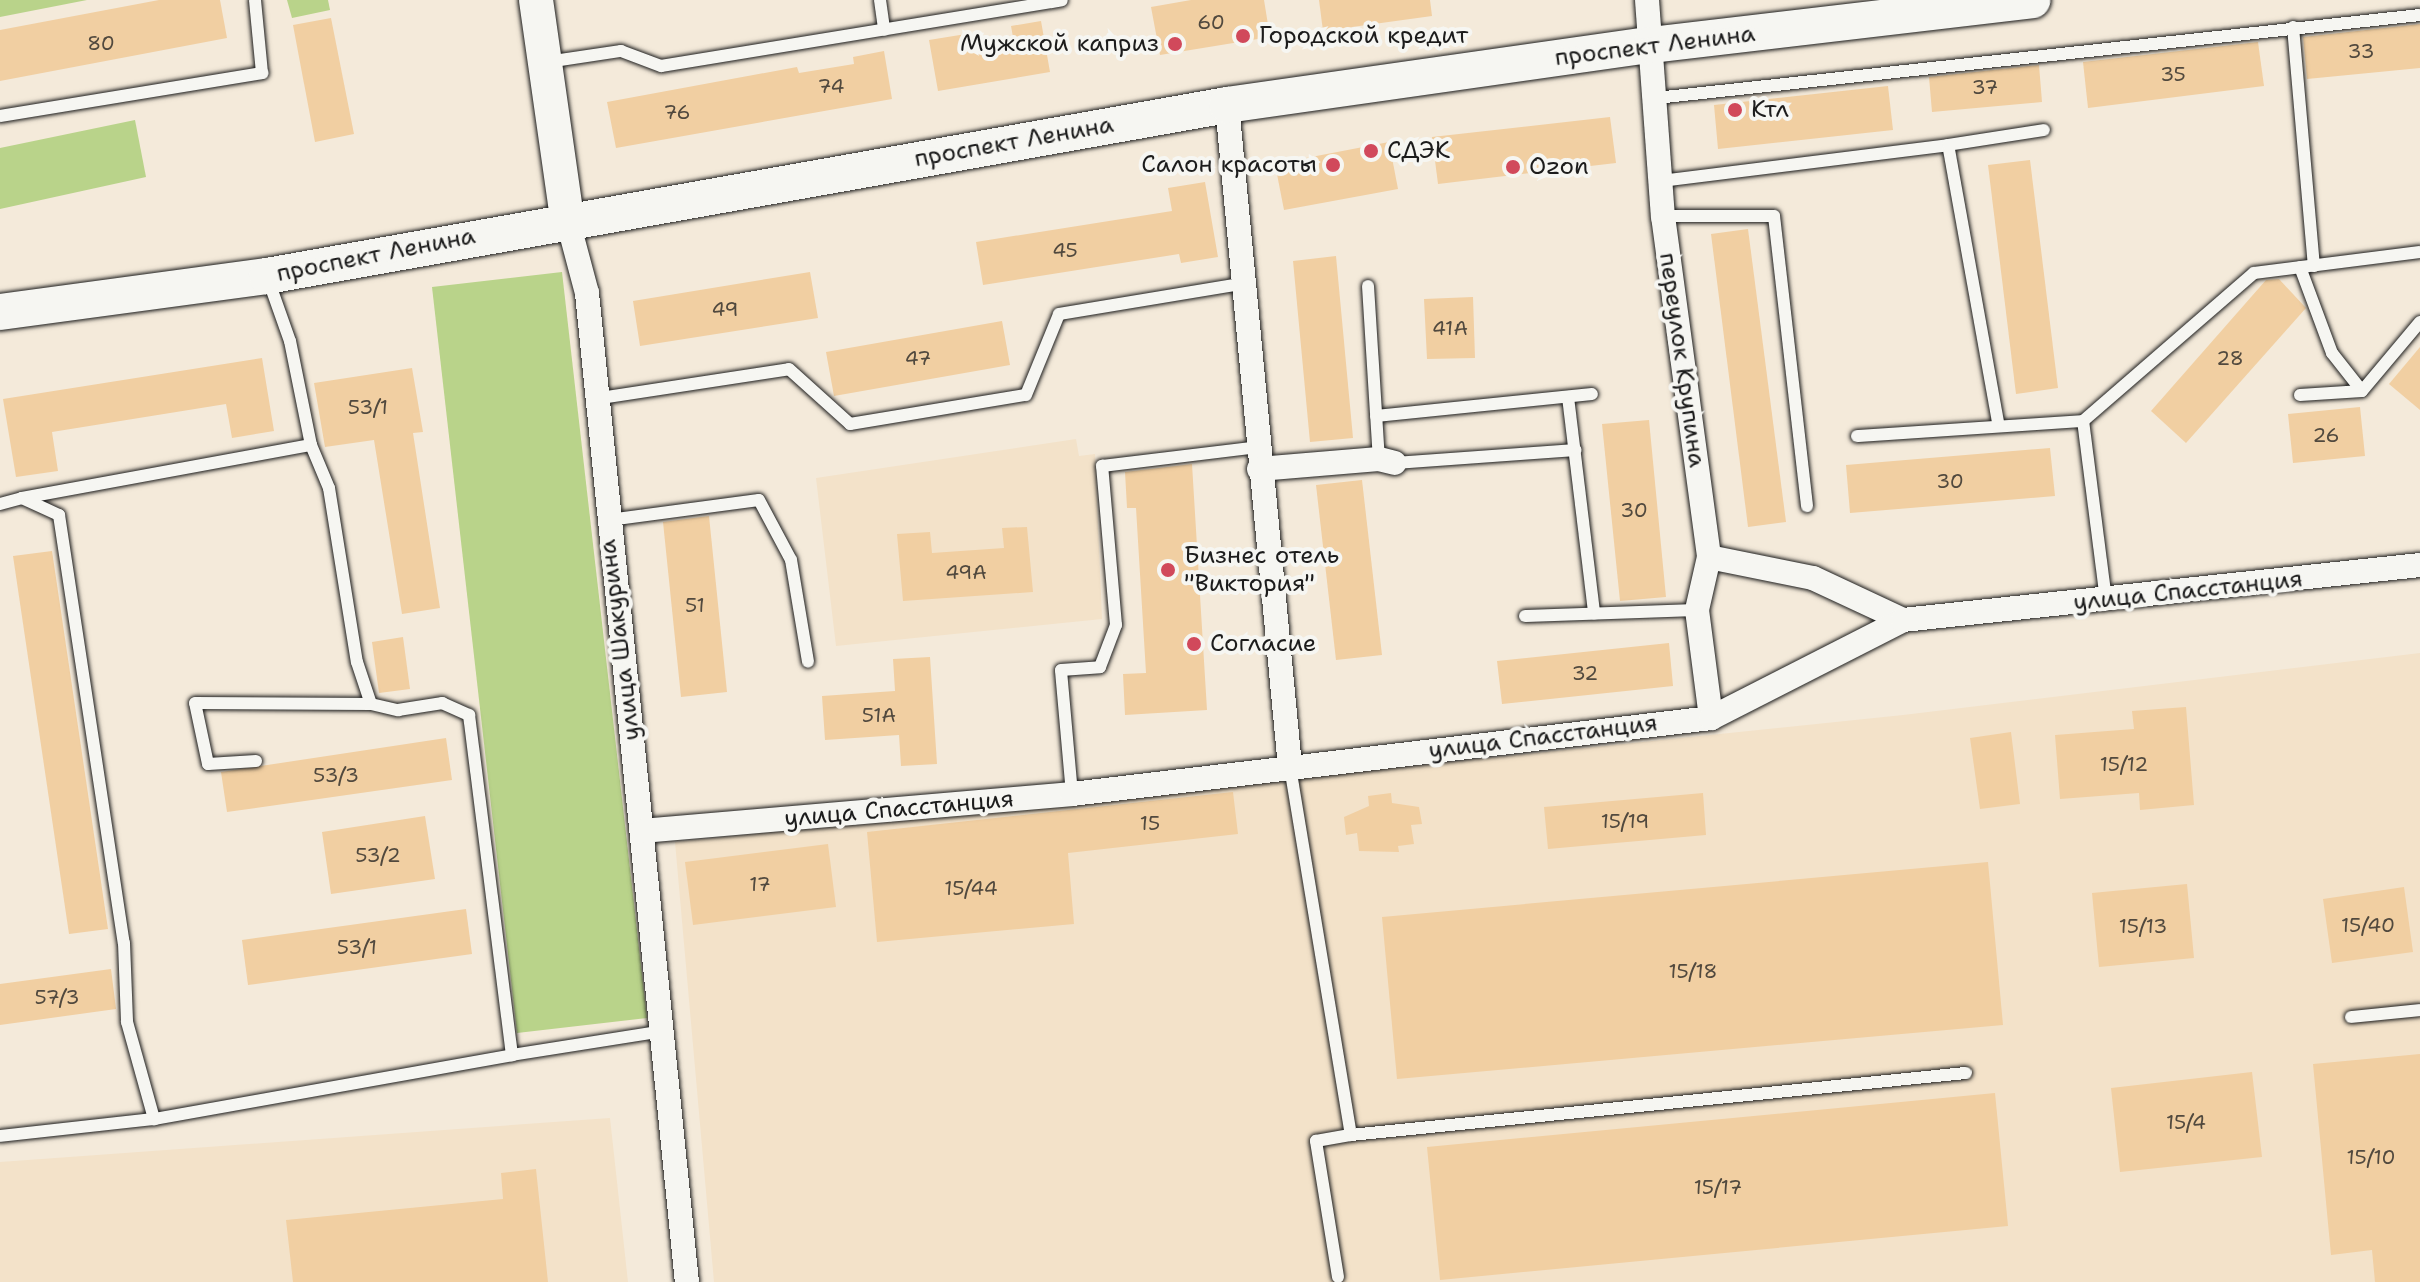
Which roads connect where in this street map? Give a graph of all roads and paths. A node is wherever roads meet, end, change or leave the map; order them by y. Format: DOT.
graph roads {
  1 [pos="255,0"];
  2 [pos="536,0"];
  3 [pos="880,0"];
  4 [pos="1062,0"];
  5 [pos="1647,0"];
  6 [pos="2032,0"];
  7 [pos="2420,15"];
  8 [pos="2293,27"];
  9 [pos="884,30"];
  10 [pos="1651,45"];
  11 [pos="547,62"];
  12 [pos="1656,98"];
  13 [pos="1227,105"];
  14 [pos="0,116"];
  15 [pos="2044,130"];
  16 [pos="1948,145"];
  17 [pos="1661,181"];
  18 [pos="1663,216"];
  19 [pos="567,218"];
  20 [pos="2420,252"];
  21 [pos="2314,266"];
  22 [pos="2300,267"];
  23 [pos="267,276"];
  24 [pos="1249,283"];
  25 [pos="1368,286"];
  26 [pos="0,312"];
  27 [pos="2420,322"];
  28 [pos="2362,391"];
  29 [pos="1592,394"];
  30 [pos="2300,395"];
  31 [pos="1568,397"];
  32 [pos="593,399"];
  33 [pos="1376,416"];
  34 [pos="2083,421"];
  35 [pos="1998,422"];
  36 [pos="1857,436"];
  37 [pos="311,445"];
  38 [pos="1576,450"];
  39 [pos="1258,458"];
  40 [pos="1387,461"];
  41 [pos="22,498"];
  42 [pos="0,504"];
  43 [pos="1807,506"];
  44 [pos="606,521"];
  45 [pos="1709,557"];
  46 [pos="2420,565"];
  47 [pos="2106,600"];
  48 [pos="1697,610"];
  49 [pos="1594,613"];
  50 [pos="1525,616"];
  51 [pos="1903,620"];
  52 [pos="808,662"];
  53 [pos="371,704"];
  54 [pos="1711,718"];
  55 [pos="256,761"];
  56 [pos="1290,767"];
  57 [pos="1072,794"];
  58 [pos="642,831"];
  59 [pos="2420,1010"];
  60 [pos="2351,1017"];
  61 [pos="665,1030"];
  62 [pos="512,1055"];
  63 [pos="1966,1073"];
  64 [pos="154,1119"];
  65 [pos="1351,1135"];
  66 [pos="0,1136"];
  67 [pos="1338,1277"];
  68 [pos="687,1282"];
  1 -- 14 [label="lane"];
  2 -- 11 [label="main road, улица Шакурина"];
  3 -- 9 [label="lane"];
  4 -- 9 [label="lane"];
  5 -- 10 [label="street, переулок Крупина"];
  6 -- 10 [label="main road, проспект Ленина"];
  7 -- 8 [label="lane"];
  8 -- 12 [label="lane"];
  8 -- 21 [label="lane"];
  9 -- 11 [label="lane"];
  10 -- 12 [label="street, переулок Крупина"];
  10 -- 13 [label="main road, проспект Ленина"];
  11 -- 19 [label="main road, улица Шакурина"];
  12 -- 17 [label="street, переулок Крупина"];
  13 -- 19 [label="main road, проспект Ленина"];
  13 -- 24 [label="street"];
  15 -- 16 [label="lane"];
  16 -- 17 [label="lane"];
  16 -- 35 [label="lane"];
  17 -- 18 [label="street, переулок Крупина"];
  18 -- 43 [label="lane"];
  18 -- 45 [label="street, переулок Крупина"];
  19 -- 23 [label="main road, проспект Ленина"];
  19 -- 32 [label="street, улица Шакурина"];
  20 -- 21 [label="lane"];
  21 -- 22 [label="lane"];
  22 -- 28 [label="lane"];
  22 -- 34 [label="lane"];
  23 -- 26 [label="main road, проспект Ленина"];
  23 -- 37 [label="lane"];
  24 -- 32 [label="lane"];
  24 -- 39 [label="street"];
  25 -- 33 [label="lane"];
  27 -- 28 [label="lane"];
  28 -- 30 [label="lane"];
  29 -- 31 [label="lane"];
  31 -- 33 [label="lane"];
  31 -- 38 [label="lane"];
  32 -- 44 [label="street, улица Шакурина"];
  33 -- 40 [label="lane"];
  34 -- 35 [label="lane"];
  34 -- 47 [label="lane"];
  35 -- 36 [label="lane"];
  37 -- 41 [label="lane"];
  37 -- 53 [label="lane"];
  38 -- 40 [label="lane"];
  38 -- 49 [label="lane"];
  39 -- 40 [label="street"];
  39 -- 56 [label="street"];
  39 -- 57 [label="lane"];
  41 -- 42 [label="lane"];
  41 -- 64 [label="lane"];
  44 -- 52 [label="lane"];
  44 -- 58 [label="street, улица Шакурина"];
  45 -- 48 [label="street, переулок Крупина"];
  45 -- 51 [label="street"];
  46 -- 47 [label="street, улица Спасстанция"];
  47 -- 51 [label="street, улица Спасстанция"];
  48 -- 49 [label="lane"];
  48 -- 54 [label="street, переулок Крупина"];
  49 -- 50 [label="lane"];
  51 -- 54 [label="street, улица Спасстанция"];
  53 -- 55 [label="lane"];
  53 -- 62 [label="lane"];
  54 -- 56 [label="street, улица Спасстанция"];
  56 -- 57 [label="street, улица Спасстанция"];
  56 -- 65 [label="lane"];
  57 -- 58 [label="street, улица Спасстанция"];
  58 -- 61 [label="street, улица Шакурина"];
  59 -- 60 [label="lane"];
  61 -- 62 [label="lane"];
  61 -- 68 [label="street, улица Шакурина"];
  62 -- 64 [label="lane"];
  63 -- 65 [label="lane"];
  64 -- 66 [label="lane"];
  65 -- 67 [label="lane"];
}
